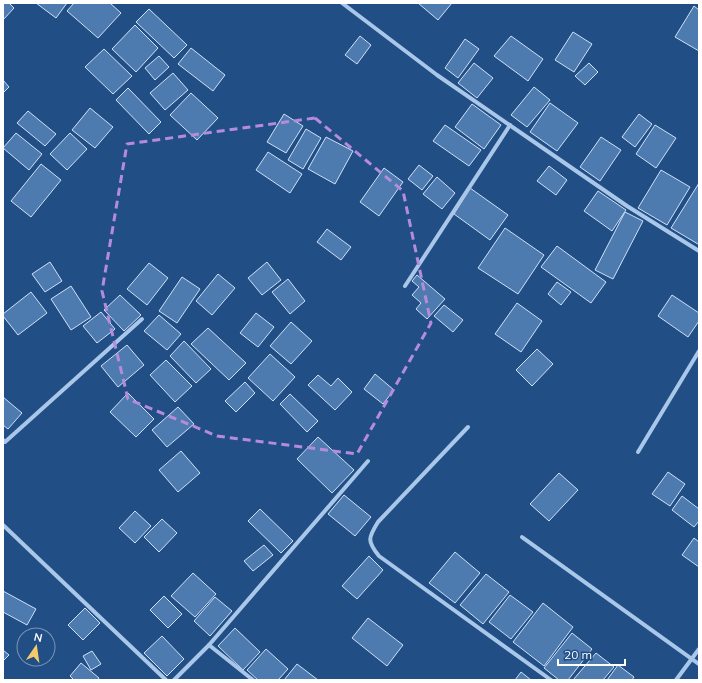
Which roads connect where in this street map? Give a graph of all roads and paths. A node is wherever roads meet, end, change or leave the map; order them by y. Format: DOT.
graph roads {
  1 [pos="342,3"];
  2 [pos="510,125"];
  3 [pos="699,250"];
  4 [pos="405,286"];
  5 [pos="142,319"];
  6 [pos="699,351"];
  7 [pos="468,428"];
  8 [pos="3,440"];
  9 [pos="638,452"];
  10 [pos="368,461"];
  11 [pos="3,525"];
  12 [pos="522,537"];
  13 [pos="209,644"];
  14 [pos="699,649"];
  15 [pos="692,659"];
  16 [pos="699,664"];
  17 [pos="166,680"];
  18 [pos="174,680"];
  19 [pos="253,680"];
  20 [pos="551,680"];
  21 [pos="676,680"];
  1 -- 2 [label="street"];
  2 -- 3 [label="street"];
  2 -- 4 [label="street"];
  5 -- 8 [label="street"];
  6 -- 9 [label="street"];
  7 -- 20 [label="street"];
  10 -- 13 [label="street"];
  11 -- 17 [label="street"];
  12 -- 15 [label="street"];
  13 -- 18 [label="street"];
  13 -- 19 [label="street"];
  14 -- 15 [label="street"];
  15 -- 16 [label="street"];
  15 -- 21 [label="street"];
}
